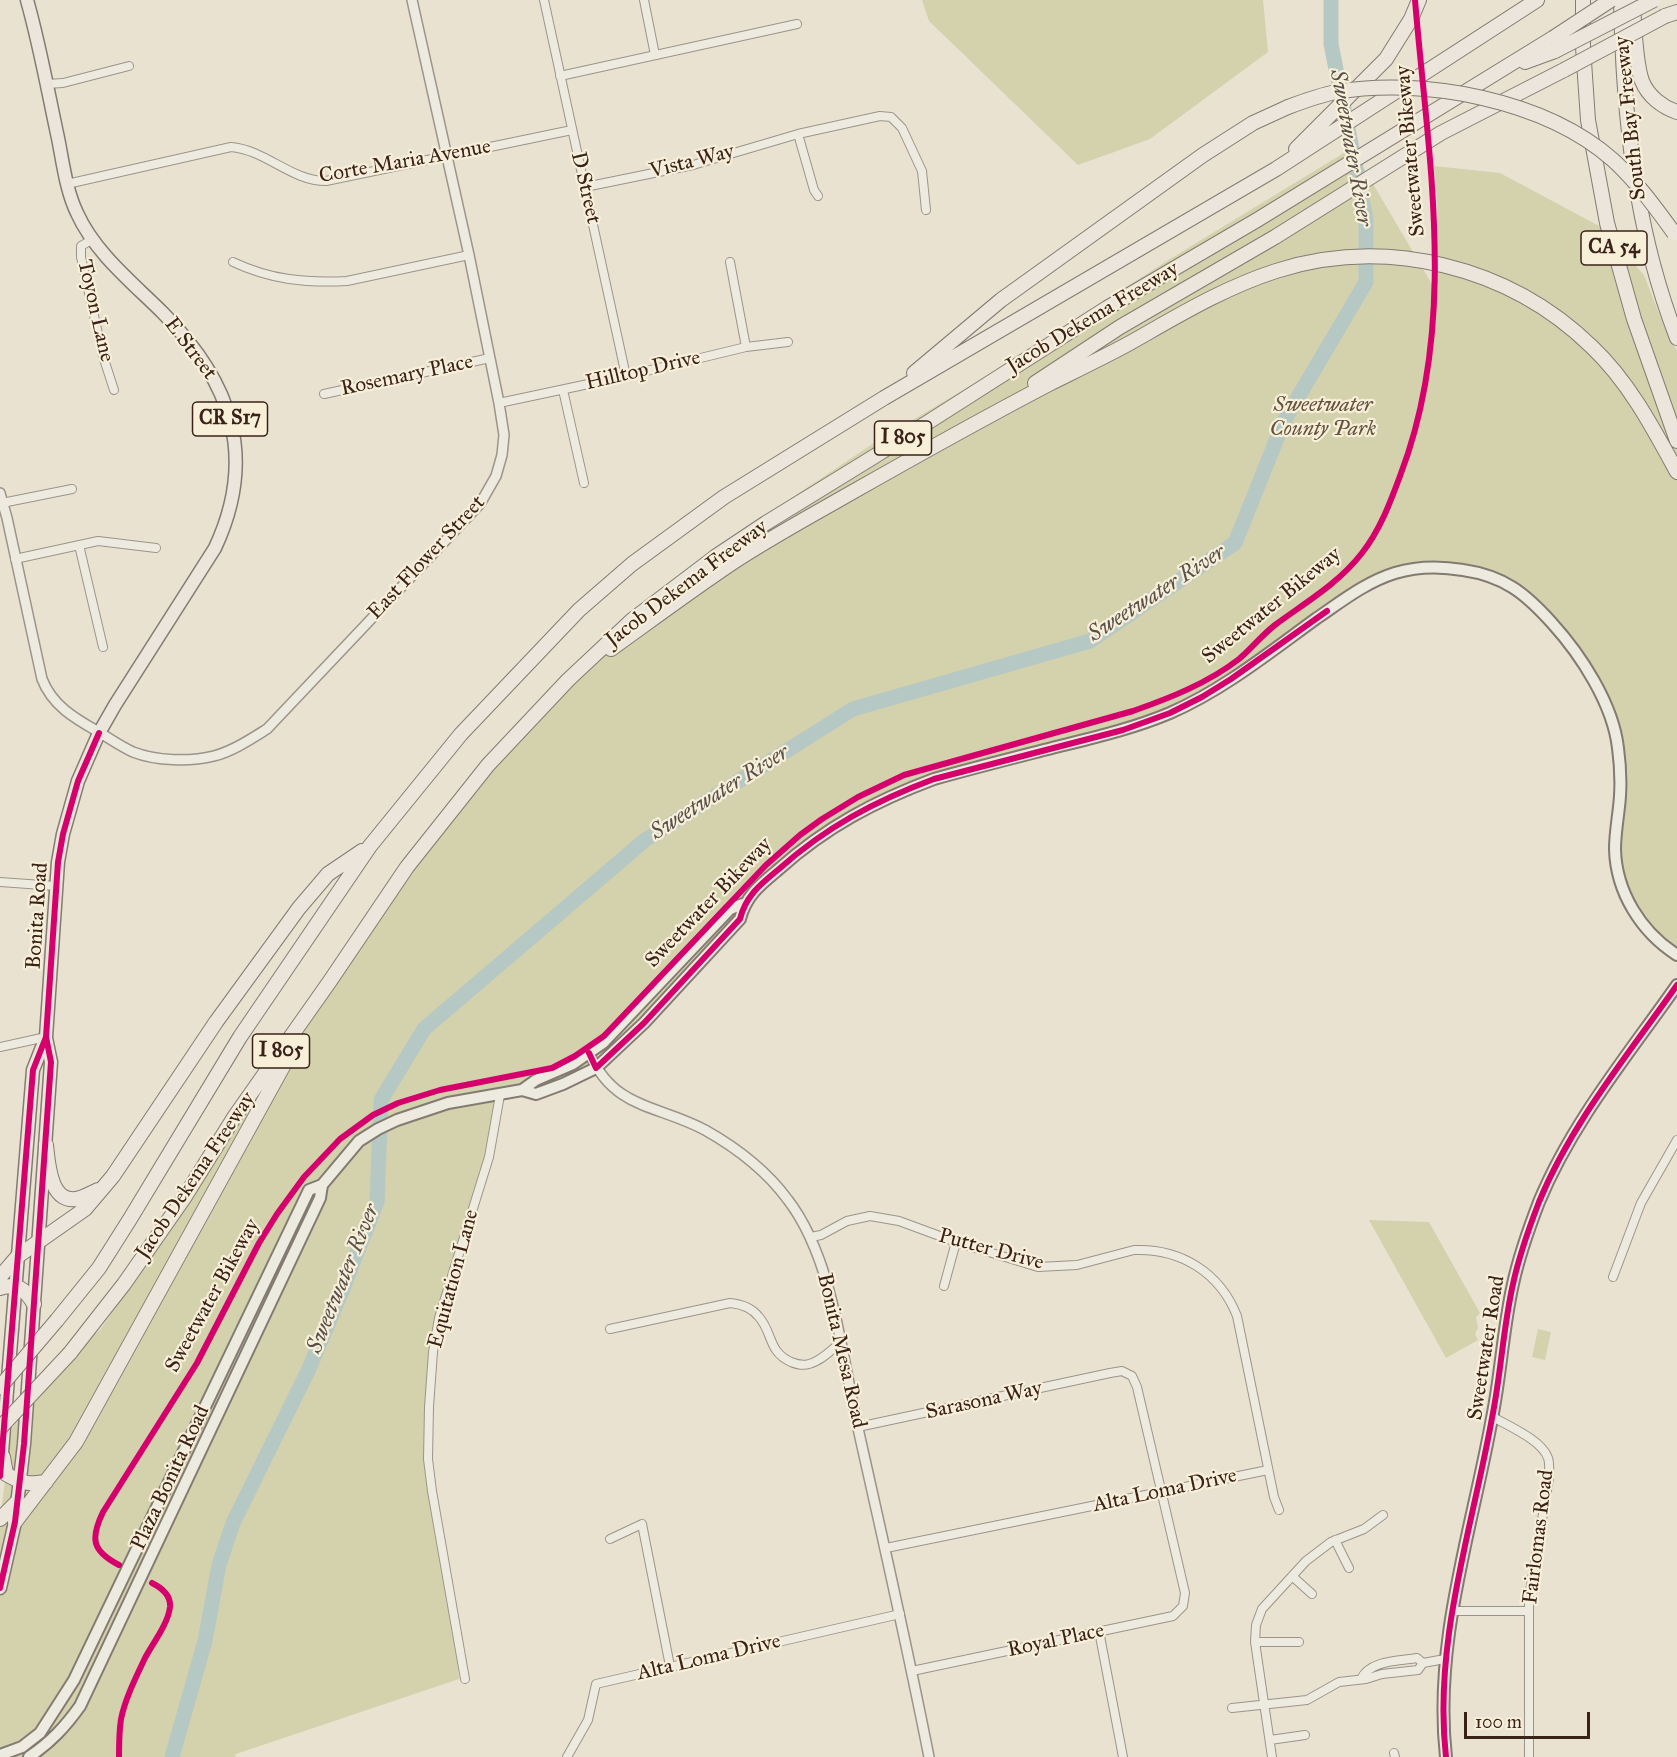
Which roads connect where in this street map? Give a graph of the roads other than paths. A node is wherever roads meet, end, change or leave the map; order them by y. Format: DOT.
graph roads {
  1 [pos="27,0"];
  2 [pos="412,0"];
  3 [pos="544,0"];
  4 [pos="644,0"];
  5 [pos="1419,0"];
  6 [pos="1537,0"];
  7 [pos="1577,0"];
  8 [pos="1583,0"];
  9 [pos="1611,0"];
  10 [pos="1620,0"];
  11 [pos="1633,0"];
  12 [pos="1654,0"];
  13 [pos="1671,14"];
  14 [pos="797,24"];
  15 [pos="1554,45"];
  16 [pos="1583,47"];
  17 [pos="655,55"];
  18 [pos="129,66"];
  19 [pos="560,76"];
  20 [pos="47,84"];
  21 [pos="1677,112"];
  22 [pos="572,130"];
  23 [pos="798,134"];
  24 [pos="446,155"];
  25 [pos="1276,170"];
  26 [pos="67,184"];
  27 [pos="585,187"];
  28 [pos="818,195"];
  29 [pos="926,210"];
  30 [pos="1676,236"];
  31 [pos="93,239"];
  32 [pos="469,255"];
  33 [pos="730,261"];
  34 [pos="233,262"];
  35 [pos="1677,338"];
  36 [pos="788,342"];
  37 [pos="747,347"];
  38 [pos="490,358"];
  39 [pos="626,376"];
  40 [pos="114,390"];
  41 [pos="563,390"];
  42 [pos="324,394"];
  43 [pos="884,398"];
  44 [pos="499,403"];
  45 [pos="975,422"];
  46 [pos="1677,441"];
  47 [pos="1677,472"];
  48 [pos="584,483"];
  49 [pos="72,489"];
  50 [pos="0,493"];
  51 [pos="2,503"];
  52 [pos="4,519"];
  53 [pos="79,545"];
  54 [pos="156,548"];
  55 [pos="15,559"];
  56 [pos="103,647"];
  57 [pos="568,680"];
  58 [pos="99,733"];
  59 [pos="370,846"];
  60 [pos="0,882"];
  61 [pos="57,886"];
  62 [pos="743,904"];
  63 [pos="1677,955"];
  64 [pos="330,981"];
  65 [pos="1677,985"];
  66 [pos="46,1036"];
  67 [pos="0,1047"];
  68 [pos="588,1053"];
  69 [pos="596,1068"];
  70 [pos="522,1090"];
  71 [pos="500,1095"];
  72 [pos="1677,1140"];
  73 [pos="46,1145"];
  74 [pos="322,1185"];
  75 [pos="103,1188"];
  76 [pos="811,1237"];
  77 [pos="39,1240"];
  78 [pos="956,1242"];
  79 [pos="18,1256"];
  80 [pos="0,1277"];
  81 [pos="1613,1277"];
  82 [pos="16,1286"];
  83 [pos="944,1286"];
  84 [pos="0,1288"];
  85 [pos="34,1304"];
  86 [pos="610,1329"];
  87 [pos="840,1343"];
  88 [pos="0,1387"];
  89 [pos="1493,1417"];
  90 [pos="858,1427"];
  91 [pos="0,1428"];
  92 [pos="3,1457"];
  93 [pos="1268,1470"];
  94 [pos="0,1476"];
  95 [pos="46,1482"];
  96 [pos="19,1483"];
  97 [pos="1161,1493"];
  98 [pos="16,1502"];
  99 [pos="1279,1510"];
  100 [pos="1383,1515"];
  101 [pos="0,1519"];
  102 [pos="15,1522"];
  103 [pos="610,1539"];
  104 [pos="1335,1540"];
  105 [pos="886,1548"];
  106 [pos="1349,1568"];
  107 [pos="1292,1576"];
  108 [pos="0,1588"];
  109 [pos="1312,1594"];
  110 [pos="1452,1611"];
  111 [pos="1529,1611"];
  112 [pos="900,1614"];
  113 [pos="1099,1631"];
  114 [pos="1255,1642"];
  115 [pos="1299,1642"];
  116 [pos="1445,1659"];
  117 [pos="670,1666"];
  118 [pos="912,1671"];
  119 [pos="465,1679"];
  120 [pos="1266,1706"];
  121 [pos="1233,1708"];
  122 [pos="1305,1735"];
  123 [pos="1270,1740"];
  124 [pos="0,1755"];
  125 [pos="29,1757"];
  126 [pos="567,1757"];
  127 [pos="929,1757"];
  128 [pos="1123,1757"];
  129 [pos="1272,1757"];
  130 [pos="1446,1757"];
  131 [pos="1529,1757"];
  1 -- 20 [label="main road, E Street / CR S17"];
  2 -- 24 [label="street, East Flower Street"];
  3 -- 19 [label="street, D Street"];
  4 -- 17 [label="street"];
  5 -- 25 [label="highway"];
  6 -- 25 [label="highway, Jacob Dekema Freeway / I 805, bridge"];
  7 -- 16 [label="highway"];
  8 -- 16 [label="highway, South Bay Freeway / CA 54"];
  9 -- 15 [label="highway, Jacob Dekema Freeway / I 805, bridge"];
  10 -- 35 [label="highway, South Bay Freeway / CA 54"];
  11 -- 21 [label="highway"];
  12 -- 15 [label="highway, bridge"];
  13 -- 45 [label="highway, bridge"];
  14 -- 17 [label="street"];
  15 -- 57 [label="highway, Jacob Dekema Freeway / I 805"];
  16 -- 46 [label="highway, South Bay Freeway / CA 54"];
  17 -- 19 [label="street"];
  18 -- 20 [label="street"];
  19 -- 22 [label="street, D Street"];
  20 -- 26 [label="main road, E Street / CR S17"];
  22 -- 24 [label="street, Corte Maria Avenue"];
  22 -- 27 [label="street, D Street"];
  23 -- 27 [label="street, Vista Way"];
  23 -- 28 [label="street"];
  23 -- 29 [label="street, Vista Way"];
  24 -- 26 [label="street, Corte Maria Avenue"];
  24 -- 32 [label="street, East Flower Street"];
  25 -- 43 [label="highway, Jacob Dekema Freeway / I 805"];
  26 -- 31 [label="main road, E Street / CR S17"];
  27 -- 39 [label="street, D Street"];
  30 -- 43 [label="highway, bridge"];
  31 -- 40 [label="street, Toyon Lane"];
  31 -- 58 [label="main road, E Street / CR S17"];
  32 -- 34 [label="street"];
  32 -- 38 [label="street, East Flower Street"];
  33 -- 37 [label="street"];
  36 -- 37 [label="street, Hilltop Drive"];
  37 -- 39 [label="street, Hilltop Drive"];
  38 -- 42 [label="street, Rosemary Place"];
  38 -- 44 [label="street, East Flower Street"];
  39 -- 41 [label="street, Hilltop Drive"];
  41 -- 44 [label="street, Hilltop Drive"];
  41 -- 48 [label="street"];
  43 -- 59 [label="highway, Jacob Dekema Freeway / I 805"];
  44 -- 58 [label="street, East Flower Street"];
  45 -- 47 [label="highway"];
  45 -- 57 [label="highway"];
  49 -- 51 [label="street"];
  50 -- 51 [label="street"];
  51 -- 52 [label="street"];
  52 -- 55 [label="street"];
  53 -- 54 [label="street"];
  53 -- 55 [label="street"];
  53 -- 56 [label="street"];
  55 -- 58 [label="street"];
  57 -- 64 [label="highway, Jacob Dekema Freeway / I 805"];
  58 -- 61 [label="main road, Bonita Road / CR S17"];
  59 -- 75 [label="highway"];
  59 -- 88 [label="highway, Jacob Dekema Freeway / I 805, bridge"];
  60 -- 61 [label="street"];
  61 -- 66 [label="main road, Bonita Road / CR S17"];
  62 -- 63 [label="main road, Plaza Bonita Road"];
  62 -- 68 [label="main road, Plaza Bonita Road"];
  62 -- 69 [label="main road, Plaza Bonita Road"];
  64 -- 91 [label="highway, Jacob Dekema Freeway / I 805, bridge"];
  64 -- 95 [label="highway"];
  65 -- 89 [label="main road, Sweetwater Road"];
  66 -- 67 [label="street"];
  66 -- 73 [label="main road, Bonita Road / CR S17"];
  66 -- 79 [label="main road, Bonita Road / CR S17"];
  68 -- 69 [label="street, Bonita Mesa Road"];
  68 -- 70 [label="main road, Plaza Bonita Road"];
  69 -- 70 [label="main road, Plaza Bonita Road"];
  69 -- 76 [label="street, Bonita Mesa Road"];
  70 -- 71 [label="main road, Plaza Bonita Road"];
  71 -- 74 [label="main road, Plaza Bonita Road"];
  71 -- 119 [label="street, Equitation Lane"];
  72 -- 81 [label="street"];
  73 -- 75 [label="highway"];
  73 -- 77 [label="main road, Bonita Road / CR S17"];
  74 -- 124 [label="main road, Plaza Bonita Road"];
  74 -- 125 [label="main road, Plaza Bonita Road"];
  75 -- 77 [label="highway"];
  76 -- 78 [label="street, Putter Drive"];
  76 -- 87 [label="street, Bonita Mesa Road"];
  77 -- 79 [label="highway"];
  77 -- 85 [label="main road, Bonita Road / CR S17"];
  78 -- 83 [label="street"];
  78 -- 93 [label="street, Putter Drive"];
  79 -- 80 [label="highway"];
  79 -- 82 [label="main road, Bonita Road / CR S17"];
  82 -- 84 [label="highway"];
  82 -- 85 [label="highway"];
  82 -- 92 [label="main road, Bonita Road / CR S17"];
  85 -- 96 [label="main road, Bonita Road / CR S17"];
  86 -- 87 [label="street"];
  87 -- 90 [label="street, Bonita Mesa Road"];
  89 -- 110 [label="main road, Sweetwater Road"];
  89 -- 111 [label="street, Fairlomas Road"];
  90 -- 97 [label="street, Sarasona Way"];
  90 -- 105 [label="street, Bonita Mesa Road"];
  92 -- 94 [label="main road, Bonita Road / CR S17"];
  92 -- 96 [label="highway"];
  93 -- 97 [label="street, Alta Loma Drive"];
  93 -- 99 [label="street, Putter Drive"];
  95 -- 96 [label="highway"];
  95 -- 102 [label="highway"];
  96 -- 98 [label="main road, Bonita Road / CR S17"];
  97 -- 105 [label="street, Alta Loma Drive"];
  97 -- 113 [label="street, Royal Place"];
  98 -- 101 [label="highway"];
  98 -- 102 [label="main road, Bonita Road / CR S17"];
  100 -- 104 [label="street"];
  102 -- 108 [label="main road, Bonita Road / CR S17"];
  103 -- 117 [label="street"];
  104 -- 106 [label="street"];
  104 -- 107 [label="street"];
  105 -- 112 [label="street, Bonita Mesa Road"];
  107 -- 109 [label="street"];
  107 -- 114 [label="street"];
  110 -- 111 [label="street"];
  110 -- 116 [label="main road, Sweetwater Road"];
  111 -- 131 [label="street, Fairlomas Road"];
  112 -- 117 [label="street, Alta Loma Drive"];
  112 -- 118 [label="street, Bonita Mesa Road"];
  113 -- 118 [label="street, Royal Place"];
  113 -- 128 [label="street"];
  114 -- 115 [label="street"];
  114 -- 120 [label="street"];
  116 -- 120 [label="street"];
  116 -- 130 [label="main road, Sweetwater Road"];
  117 -- 126 [label="street, Alta Loma Drive"];
  118 -- 127 [label="street, Bonita Mesa Road"];
  120 -- 121 [label="street"];
  120 -- 123 [label="street"];
  122 -- 123 [label="street"];
  123 -- 129 [label="street"];
}
